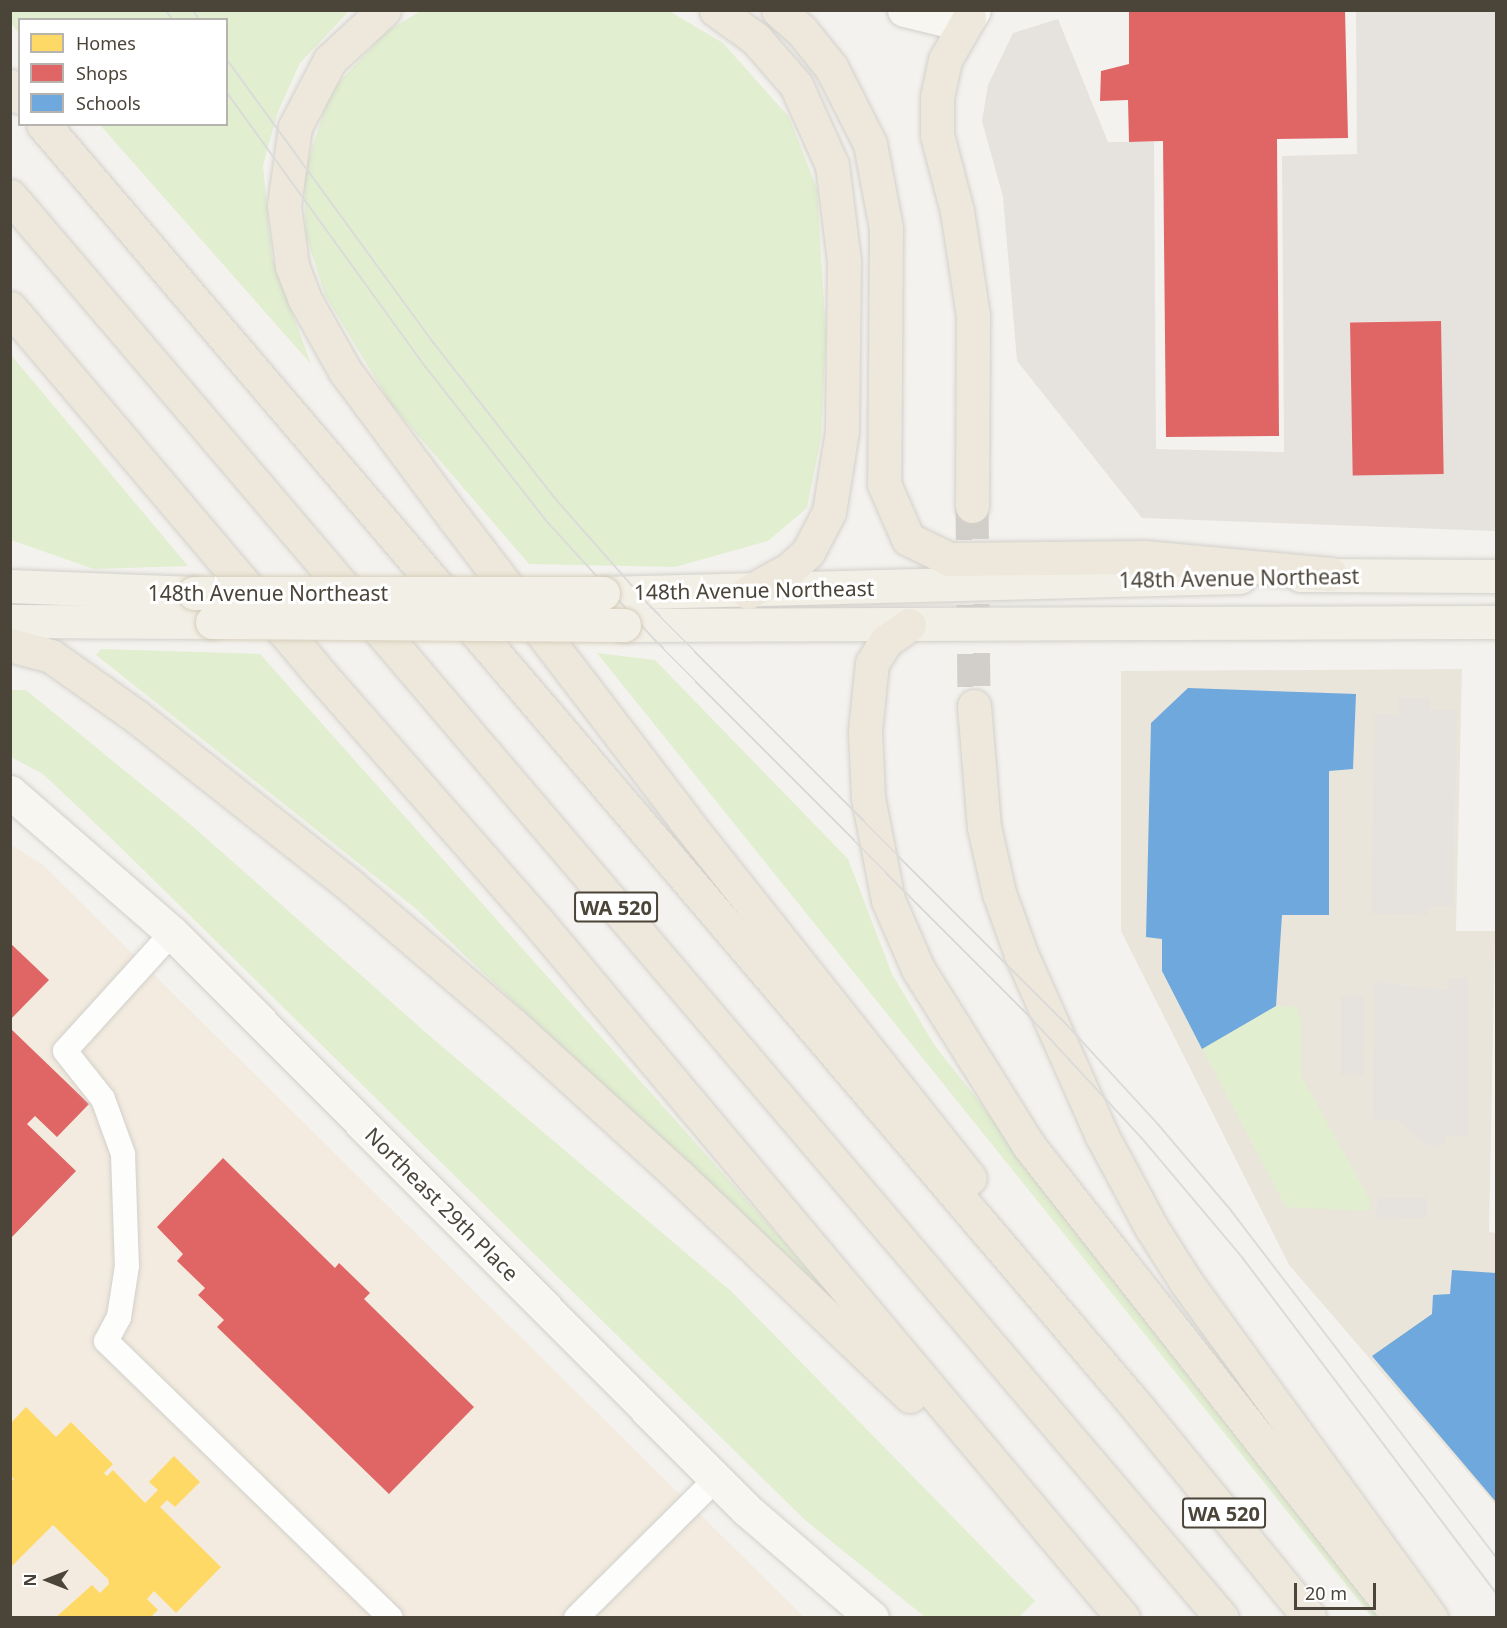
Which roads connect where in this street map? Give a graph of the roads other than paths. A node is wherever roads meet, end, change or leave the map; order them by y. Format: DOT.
graph roads {
  1 [pos="384,10"];
  2 [pos="716,10"];
  3 [pos="778,10"];
  4 [pos="904,10"];
  5 [pos="971,14"];
  6 [pos="45,126"];
  7 [pos="10,196"];
  8 [pos="10,308"];
  9 [pos="972,506"];
  10 [pos="1330,574"];
  11 [pos="1497,576"];
  12 [pos="10,586"];
  13 [pos="748,592"];
  14 [pos="10,621"];
  15 [pos="1497,622"];
  16 [pos="909,625"];
  17 [pos="10,645"];
  18 [pos="974,706"];
  19 [pos="10,792"];
  20 [pos="172,933"];
  21 [pos="1138,1408"];
  22 [pos="716,1479"];
  23 [pos="1078,1566"];
  24 [pos="391,1617"];
  25 [pos="576,1617"];
  26 [pos="872,1617"];
  27 [pos="1124,1617"];
  28 [pos="1222,1617"];
  29 [pos="1310,1617"];
  30 [pos="1400,1617"];
  31 [pos="1431,1617"];
  1 -- 21 [label="highway"];
  2 -- 13 [label="highway"];
  3 -- 10 [label="highway"];
  4 -- 5 [label="street"];
  5 -- 9 [label="highway"];
  6 -- 21 [label="highway, WA 520"];
  7 -- 28 [label="highway, WA 520"];
  8 -- 23 [label="highway"];
  10 -- 11 [label="main road, 148th Avenue Northeast"];
  10 -- 13 [label="main road, 148th Avenue Northeast"];
  12 -- 13 [label="main road, 148th Avenue Northeast, bridge"];
  14 -- 16 [label="main road, 148th Avenue Northeast, bridge"];
  15 -- 16 [label="main road, 148th Avenue Northeast"];
  16 -- 30 [label="highway"];
  17 -- 23 [label="highway"];
  18 -- 31 [label="highway"];
  19 -- 20 [label="street, Northeast 29th Place"];
  20 -- 22 [label="street, Northeast 29th Place"];
  20 -- 24 [label="street"];
  21 -- 29 [label="highway, WA 520"];
  22 -- 25 [label="street"];
  22 -- 26 [label="street, Northeast 29th Place"];
  23 -- 27 [label="highway"];
}
